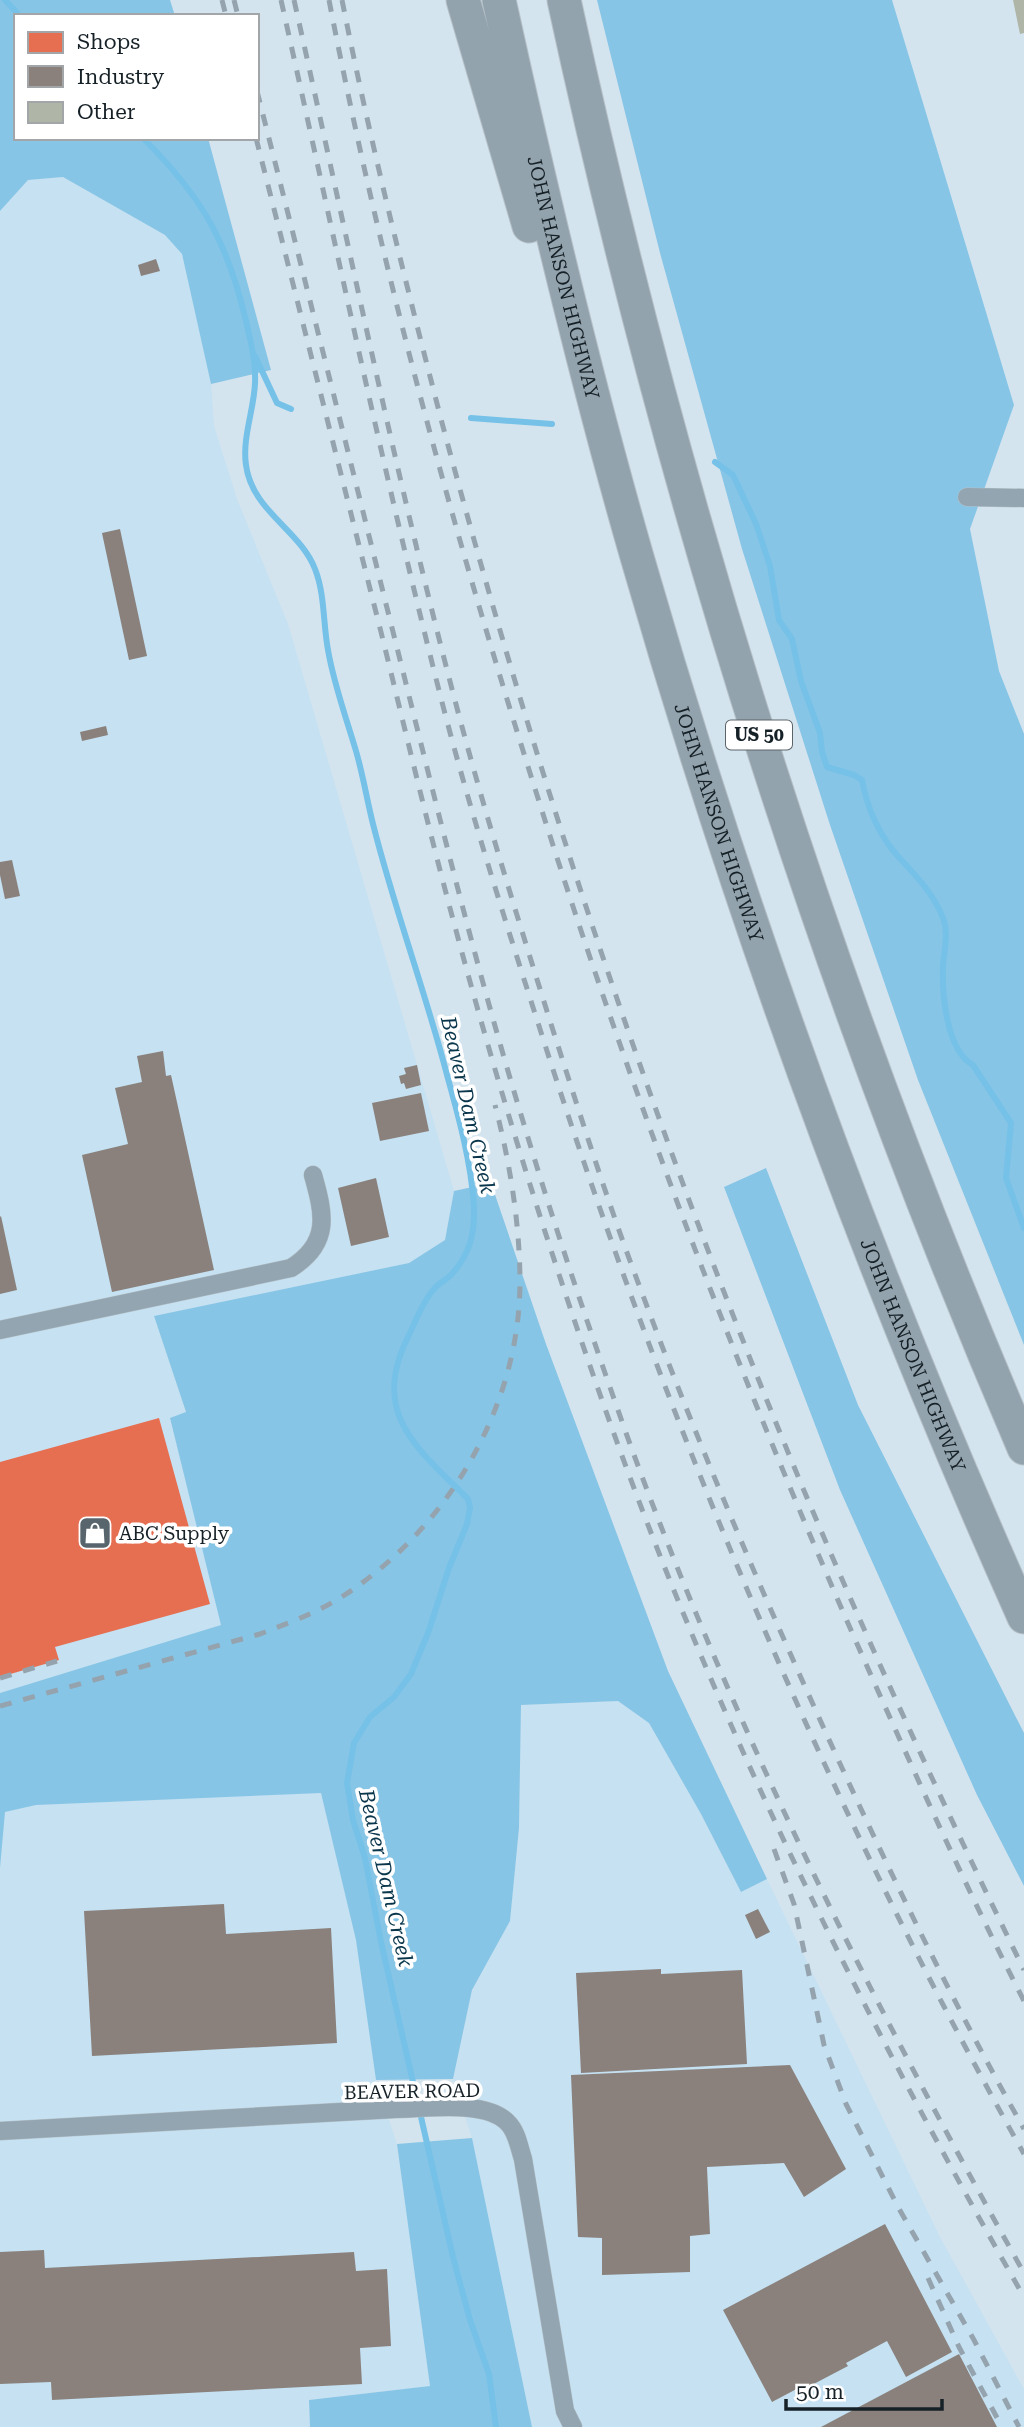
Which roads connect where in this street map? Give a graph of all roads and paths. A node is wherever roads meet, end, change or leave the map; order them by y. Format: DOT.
graph roads {
  1 [pos="463,0"];
  2 [pos="499,0"];
  3 [pos="564,0"];
  4 [pos="967,496"];
  5 [pos="1024,498"];
  6 [pos="657,625"];
  7 [pos="313,1175"];
  8 [pos="0,1330"];
  9 [pos="1024,1448"];
  10 [pos="1024,1617"];
  11 [pos="0,2131"];
  12 [pos="573,2427"];
  1 -- 6 [label="highway"];
  2 -- 6 [label="highway, JOHN HANSON HIGHWAY"];
  3 -- 9 [label="highway, US 50"];
  4 -- 5 [label="street"];
  6 -- 10 [label="highway, JOHN HANSON HIGHWAY"];
  7 -- 8 [label="street"];
  11 -- 12 [label="street, BEAVER ROAD"];
}
